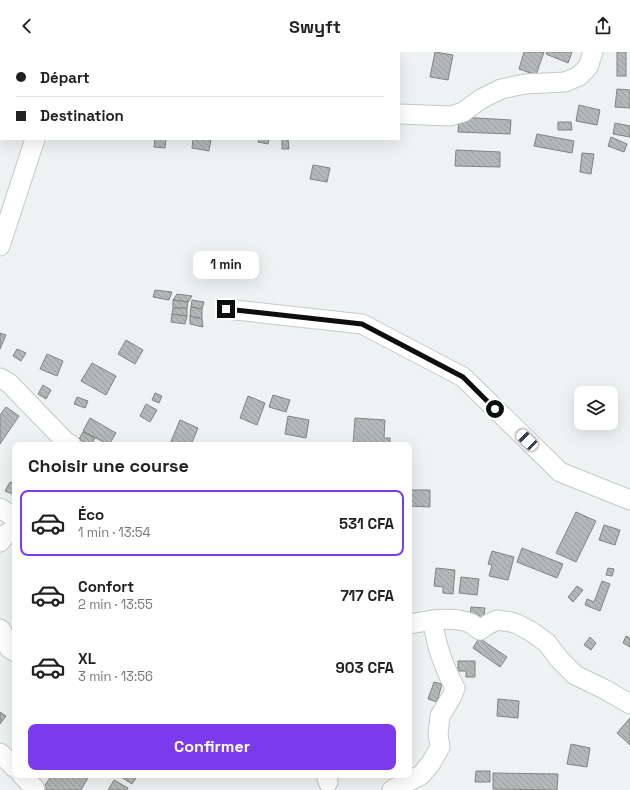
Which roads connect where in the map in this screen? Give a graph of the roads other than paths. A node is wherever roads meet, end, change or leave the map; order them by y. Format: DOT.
graph roads {
  1 [pos="593,52"];
  2 [pos="400,114"];
  3 [pos="35,140"];
  4 [pos="0,246"];
  5 [pos="226,309"];
  6 [pos="0,378"];
  7 [pos="67,442"];
  8 [pos="630,500"];
  9 [pos="0,508"];
  10 [pos="12,516"];
  11 [pos="12,531"];
  12 [pos="0,542"];
  13 [pos="433,620"];
  14 [pos="412,624"];
  15 [pos="0,629"];
  16 [pos="12,649"];
  17 [pos="630,704"];
  18 [pos="0,753"];
  19 [pos="12,765"];
  20 [pos="25,778"];
  21 [pos="35,790"];
  22 [pos="392,790"];
  1 -- 2 [label="street"];
  3 -- 4 [label="street"];
  5 -- 8 [label="street"];
  6 -- 7 [label="street"];
  9 -- 10 [label="street"];
  11 -- 12 [label="street"];
  13 -- 14 [label="street"];
  13 -- 17 [label="street"];
  13 -- 22 [label="street"];
  15 -- 16 [label="street"];
  18 -- 19 [label="street"];
  20 -- 21 [label="street"];
}
